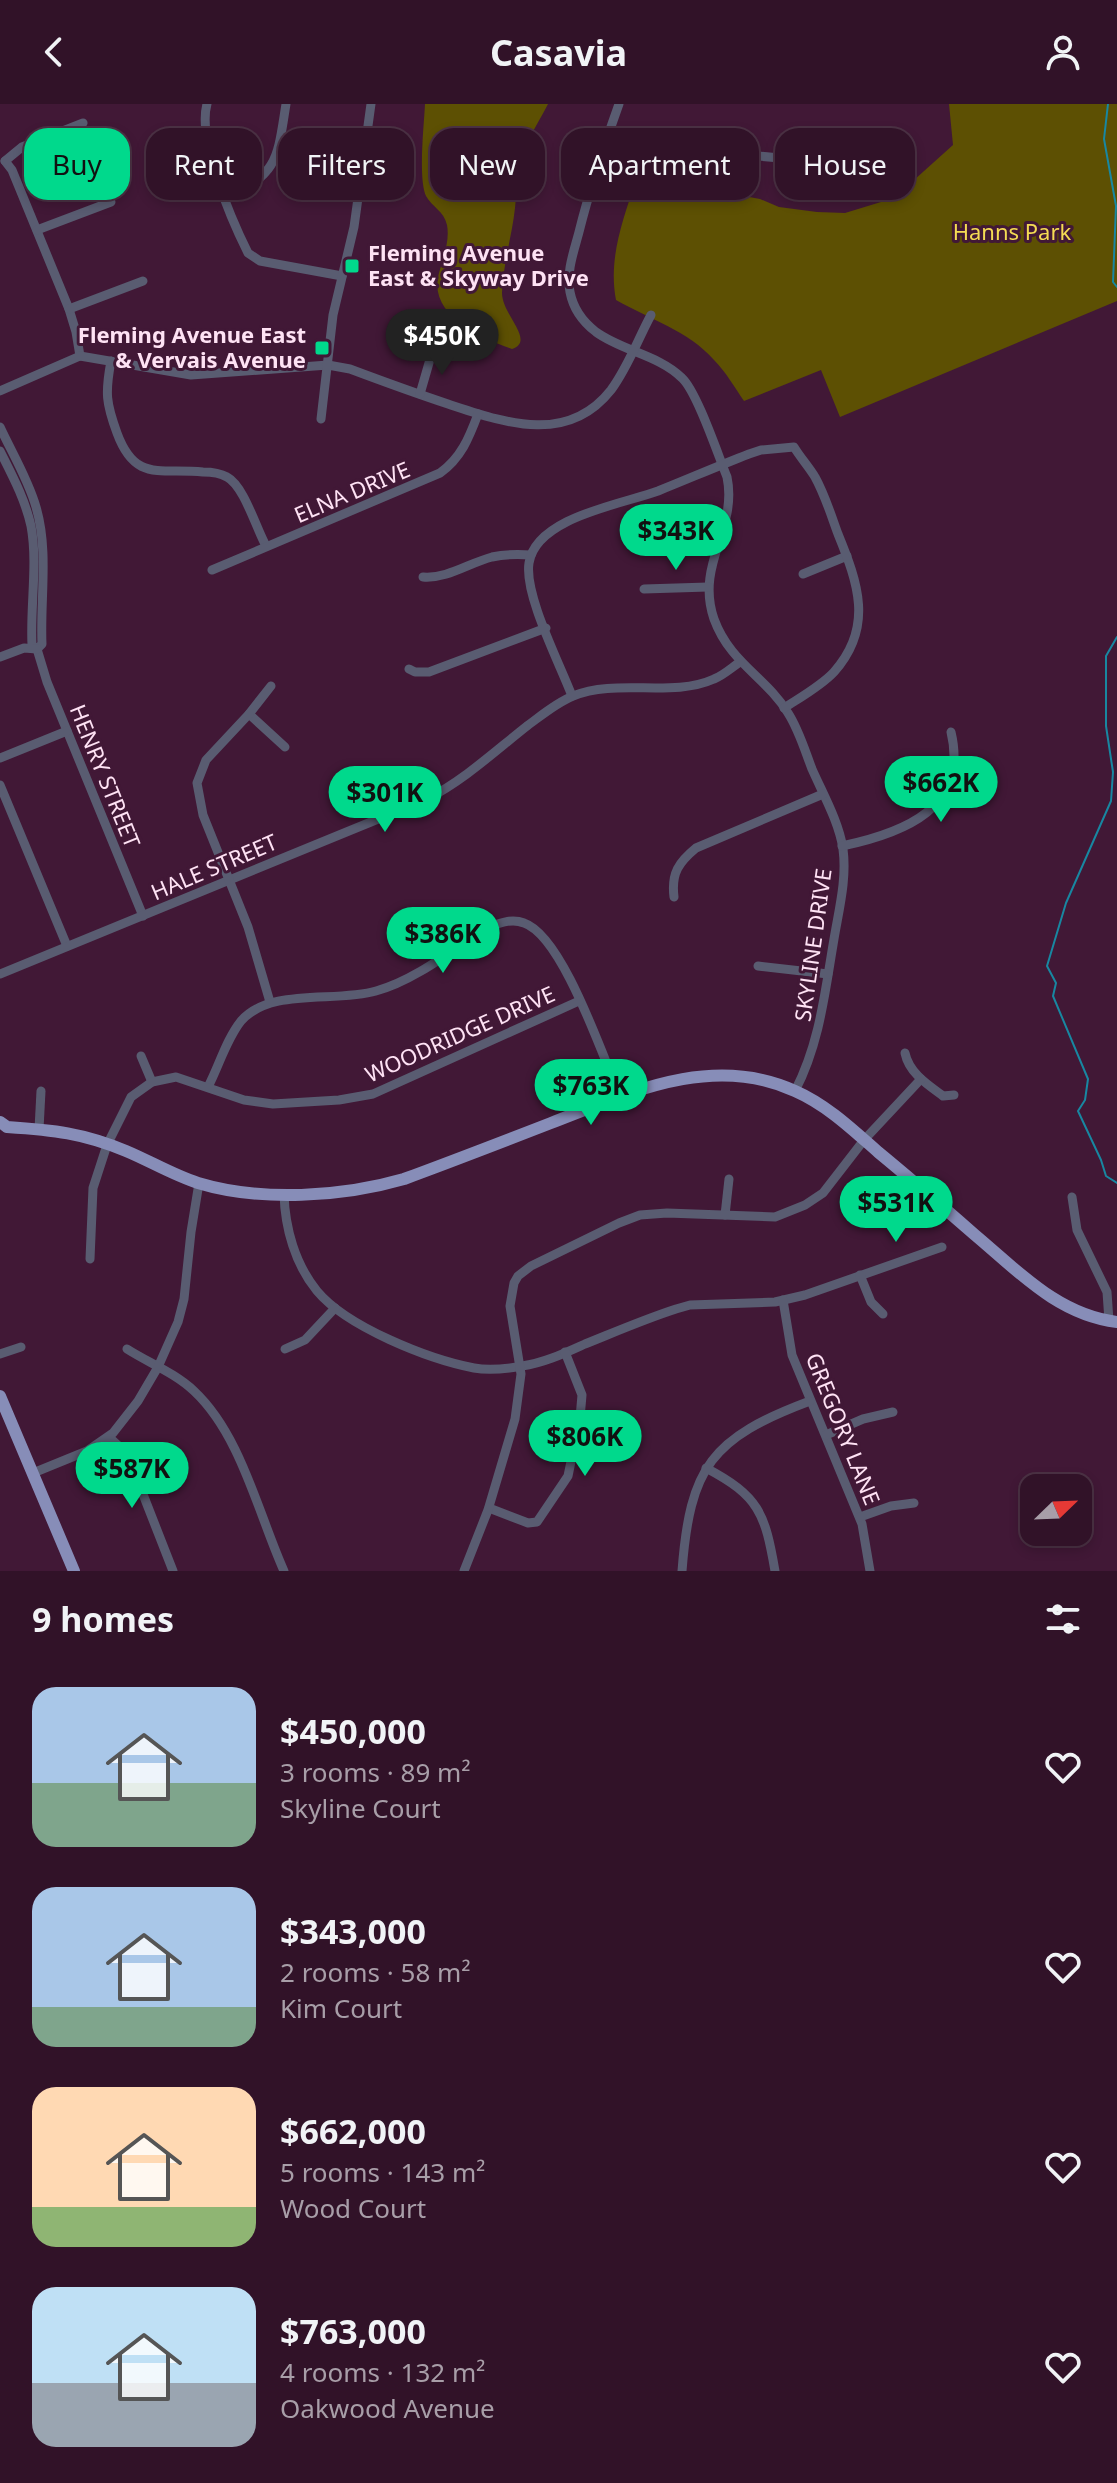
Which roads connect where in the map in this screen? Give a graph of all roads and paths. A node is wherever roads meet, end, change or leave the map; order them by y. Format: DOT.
graph roads {
  1 [pos="207,104"];
  2 [pos="286,104"];
  3 [pos="371,104"];
  4 [pos="619,104"];
  5 [pos="83,123"];
  6 [pos="205,128"];
  7 [pos="610,128"];
  8 [pos="3,160"];
  9 [pos="262,177"];
  10 [pos="226,200"];
  11 [pos="586,200"];
  12 [pos="111,202"];
  13 [pos="37,230"];
  14 [pos="342,276"];
  15 [pos="143,281"];
  16 [pos="69,309"];
  17 [pos="651,315"];
  18 [pos="433,349"];
  19 [pos="633,351"];
  20 [pos="80,356"];
  21 [pos="111,361"];
  22 [pos="328,365"];
  23 [pos="0,391"];
  24 [pos="420,394"];
  25 [pos="478,414"];
  26 [pos="321,419"];
  27 [pos="0,427"];
  28 [pos="0,451"];
  29 [pos="722,464"];
  30 [pos="266,546"];
  31 [pos="531,555"];
  32 [pos="847,556"];
  33 [pos="212,570"];
  34 [pos="803,574"];
  35 [pos="423,577"];
  36 [pos="708,587"];
  37 [pos="644,589"];
  38 [pos="546,628"];
  39 [pos="37,649"];
  40 [pos="0,657"];
  41 [pos="740,662"];
  42 [pos="409,669"];
  43 [pos="271,686"];
  44 [pos="572,696"];
  45 [pos="784,708"];
  46 [pos="249,714"];
  47 [pos="67,731"];
  48 [pos="951,732"];
  49 [pos="285,747"];
  50 [pos="0,758"];
  51 [pos="0,785"];
  52 [pos="823,794"];
  53 [pos="842,846"];
  54 [pos="229,880"];
  55 [pos="674,897"];
  56 [pos="143,916"];
  57 [pos="67,946"];
  58 [pos="758,966"];
  59 [pos="0,974"];
  60 [pos="828,974"];
  61 [pos="579,1001"];
  62 [pos="270,1002"];
  63 [pos="905,1053"];
  64 [pos="141,1056"];
  65 [pos="921,1079"];
  66 [pos="152,1082"];
  67 [pos="208,1087"];
  68 [pos="41,1091"];
  69 [pos="795,1091"];
  70 [pos="954,1095"];
  71 [pos="620,1096"];
  72 [pos="2,1127"];
  73 [pos="39,1129"];
  74 [pos="864,1140"];
  75 [pos="107,1145"];
  76 [pos="729,1179"];
  77 [pos="199,1183"];
  78 [pos="284,1194"];
  79 [pos="1072,1197"];
  80 [pos="725,1215"];
  81 [pos="942,1247"];
  82 [pos="90,1259"];
  83 [pos="860,1275"];
  84 [pos="783,1300"];
  85 [pos="335,1308"];
  86 [pos="883,1314"];
  87 [pos="1113,1322"];
  88 [pos="21,1347"];
  89 [pos="127,1349"];
  90 [pos="285,1349"];
  91 [pos="565,1352"];
  92 [pos="0,1354"];
  93 [pos="158,1367"];
  94 [pos="520,1367"];
  95 [pos="0,1396"];
  96 [pos="810,1401"];
  97 [pos="893,1412"];
  98 [pos="826,1435"];
  99 [pos="109,1437"];
  100 [pos="706,1468"];
  101 [pos="33,1473"];
  102 [pos="914,1503"];
  103 [pos="489,1508"];
  104 [pos="860,1517"];
  105 [pos="74,1571"];
  106 [pos="173,1571"];
  107 [pos="284,1571"];
  108 [pos="464,1571"];
  109 [pos="682,1571"];
  110 [pos="775,1571"];
  111 [pos="870,1571"];
  1 -- 6 [label="street"];
  2 -- 9 [label="street"];
  3 -- 14 [label="street"];
  4 -- 7 [label="street, SKYLINE DRIVE"];
  5 -- 8 [label="street"];
  8 -- 13 [label="street"];
  10 -- 14 [label="street"];
  11 -- 19 [label="street, SKYLINE DRIVE"];
  12 -- 13 [label="street"];
  13 -- 16 [label="street"];
  14 -- 22 [label="street"];
  15 -- 16 [label="street"];
  16 -- 20 [label="street"];
  17 -- 19 [label="street"];
  18 -- 24 [label="street"];
  19 -- 25 [label="street"];
  19 -- 29 [label="street, SKYLINE DRIVE"];
  20 -- 21 [label="street"];
  20 -- 23 [label="street"];
  21 -- 22 [label="street"];
  21 -- 30 [label="street"];
  22 -- 24 [label="street"];
  22 -- 26 [label="street"];
  24 -- 25 [label="street"];
  25 -- 30 [label="street, ELNA DRIVE"];
  27 -- 39 [label="street, HENRY STREET"];
  28 -- 39 [label="street, HENRY STREET"];
  29 -- 31 [label="street"];
  29 -- 32 [label="street"];
  29 -- 36 [label="street, SKYLINE DRIVE"];
  30 -- 33 [label="street, ELNA DRIVE"];
  31 -- 35 [label="street"];
  31 -- 38 [label="street"];
  32 -- 34 [label="street"];
  32 -- 45 [label="street"];
  36 -- 37 [label="street"];
  36 -- 41 [label="street, SKYLINE DRIVE"];
  38 -- 42 [label="street"];
  38 -- 44 [label="street"];
  39 -- 40 [label="street"];
  39 -- 47 [label="street, HENRY STREET"];
  41 -- 44 [label="street, HALE STREET"];
  41 -- 45 [label="street, SKYLINE DRIVE"];
  43 -- 46 [label="street"];
  44 -- 54 [label="street, HALE STREET"];
  45 -- 52 [label="street, SKYLINE DRIVE"];
  46 -- 49 [label="street"];
  46 -- 54 [label="street"];
  47 -- 50 [label="street"];
  47 -- 56 [label="street, HENRY STREET"];
  48 -- 53 [label="street"];
  51 -- 57 [label="street"];
  52 -- 53 [label="street, SKYLINE DRIVE"];
  52 -- 55 [label="street"];
  53 -- 60 [label="street, SKYLINE DRIVE"];
  54 -- 56 [label="street, HALE STREET"];
  54 -- 62 [label="street"];
  56 -- 57 [label="street, HALE STREET"];
  57 -- 59 [label="street, HALE STREET"];
  58 -- 60 [label="street"];
  60 -- 69 [label="street, SKYLINE DRIVE"];
  61 -- 62 [label="street"];
  61 -- 67 [label="street, WOODRIDGE DRIVE"];
  61 -- 71 [label="street"];
  62 -- 67 [label="street"];
  63 -- 65 [label="street"];
  64 -- 66 [label="street"];
  65 -- 70 [label="street"];
  65 -- 74 [label="street"];
  66 -- 67 [label="street, WOODRIDGE DRIVE"];
  66 -- 75 [label="street"];
  68 -- 73 [label="street"];
  69 -- 71 [label="main road"];
  69 -- 74 [label="main road"];
  71 -- 78 [label="main road"];
  72 -- 73 [label="main road"];
  73 -- 75 [label="main road"];
  74 -- 80 [label="street"];
  74 -- 87 [label="main road"];
  75 -- 77 [label="main road"];
  75 -- 82 [label="street"];
  76 -- 80 [label="street"];
  77 -- 78 [label="main road"];
  77 -- 93 [label="street"];
  78 -- 85 [label="street"];
  79 -- 87 [label="street"];
  80 -- 94 [label="street"];
  81 -- 83 [label="street"];
  83 -- 84 [label="street"];
  83 -- 86 [label="street"];
  84 -- 91 [label="street"];
  84 -- 96 [label="street, GREGORY LANE"];
  85 -- 90 [label="street"];
  85 -- 94 [label="street"];
  88 -- 92 [label="street"];
  89 -- 93 [label="street"];
  91 -- 94 [label="street"];
  91 -- 103 [label="street"];
  93 -- 99 [label="street"];
  93 -- 107 [label="street"];
  94 -- 103 [label="street"];
  95 -- 101 [label="main road"];
  96 -- 98 [label="street, GREGORY LANE"];
  96 -- 100 [label="street"];
  97 -- 98 [label="street"];
  98 -- 104 [label="street, GREGORY LANE"];
  99 -- 101 [label="street"];
  99 -- 106 [label="street"];
  100 -- 109 [label="street"];
  100 -- 110 [label="street"];
  101 -- 105 [label="main road"];
  102 -- 104 [label="street"];
  103 -- 108 [label="street"];
  104 -- 111 [label="street, GREGORY LANE"];
}
